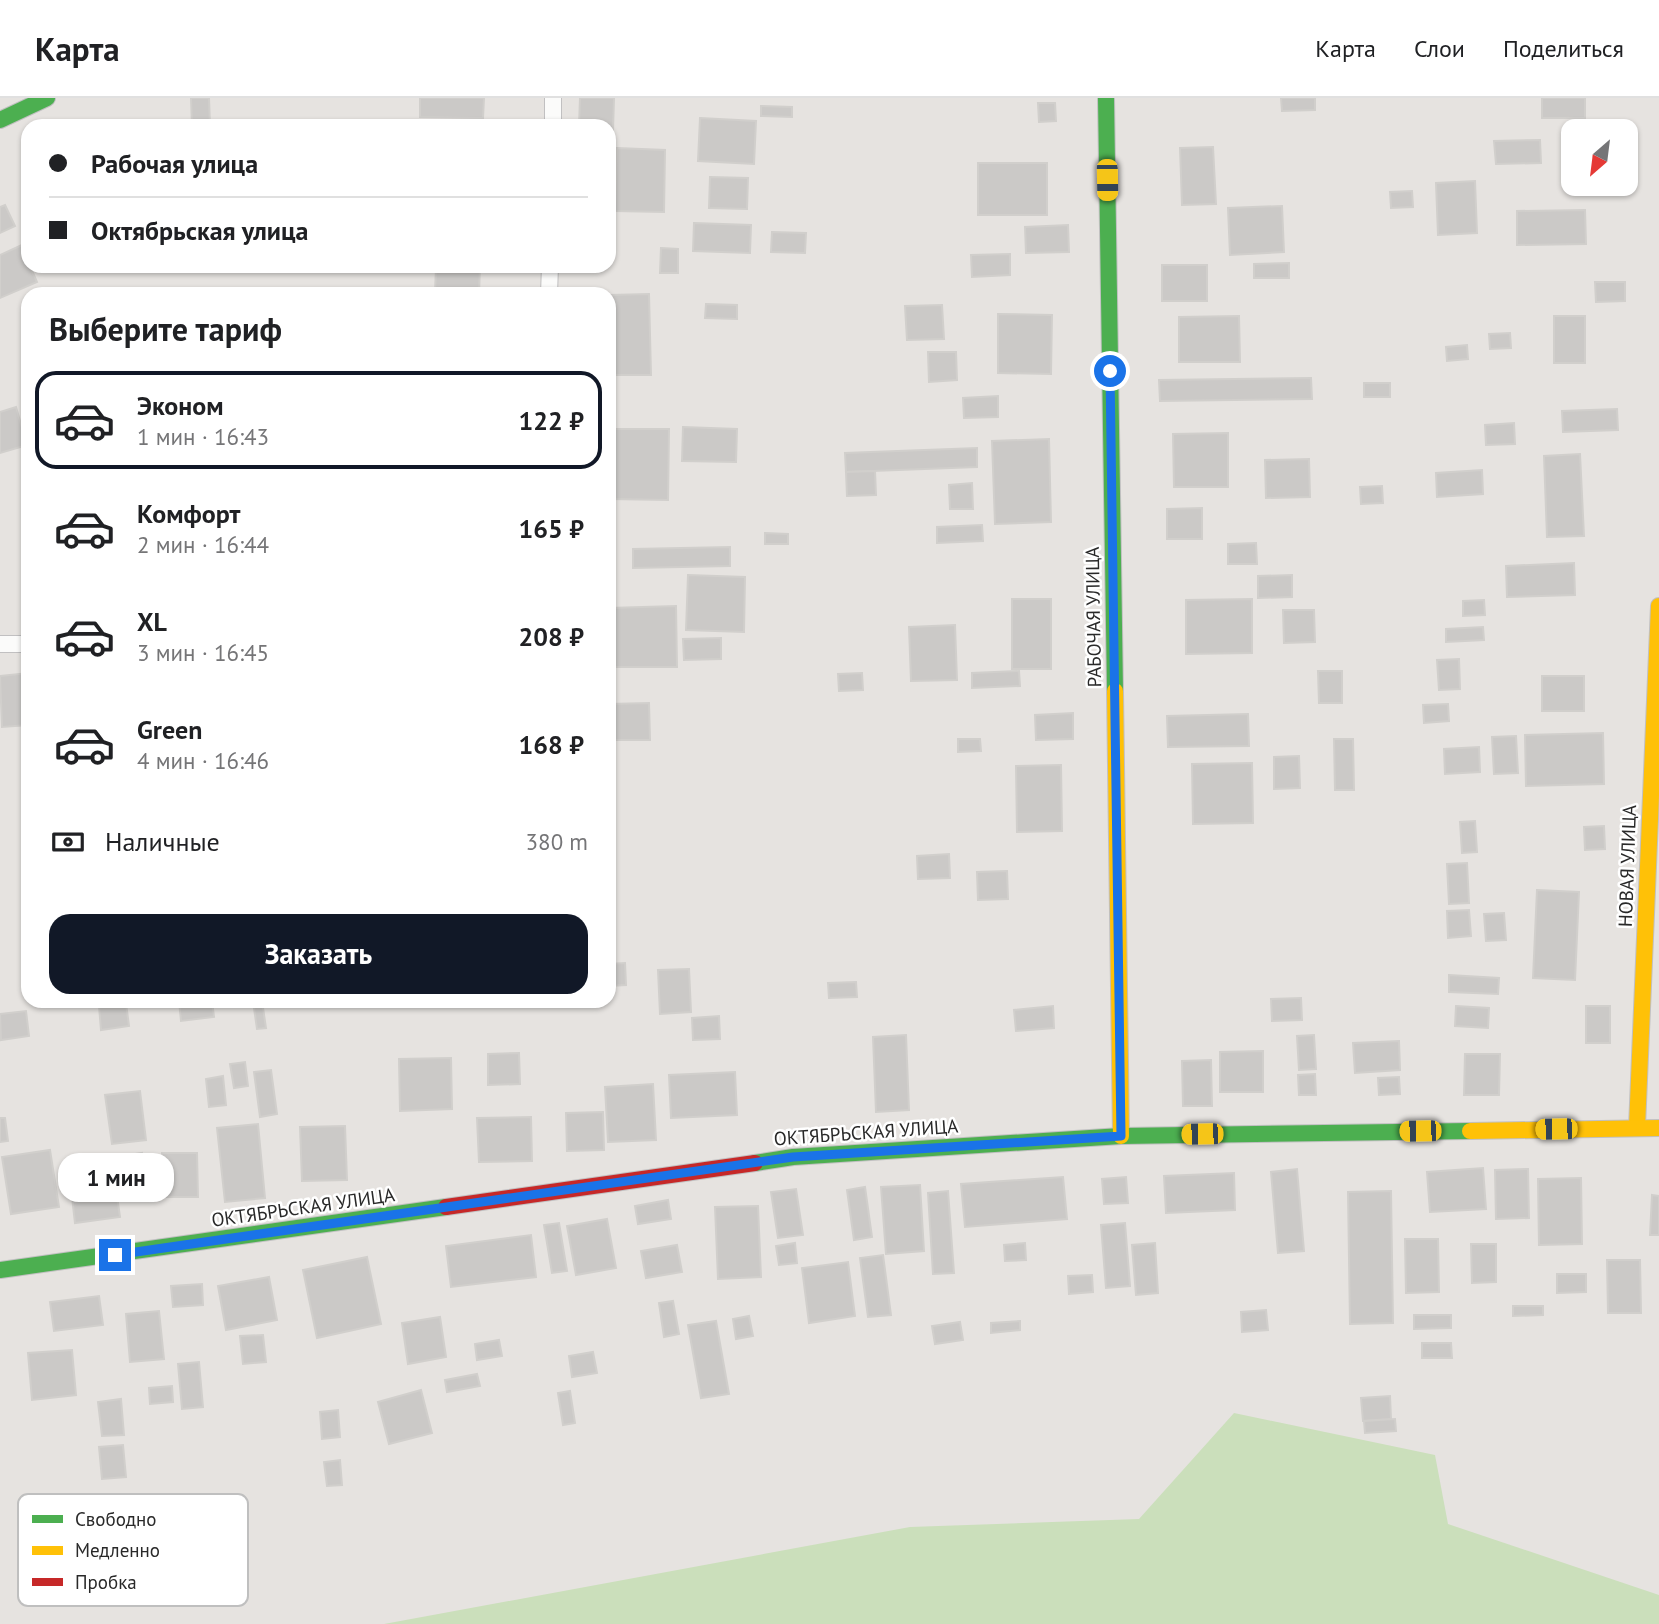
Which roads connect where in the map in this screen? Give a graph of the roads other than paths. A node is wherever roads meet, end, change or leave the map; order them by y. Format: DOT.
graph roads {
  1 [pos="47,98"];
  2 [pos="553,98"];
  3 [pos="1106,98"];
  4 [pos="553,119"];
  5 [pos="0,120"];
  6 [pos="1659,607"];
  7 [pos="0,644"];
  8 [pos="21,644"];
  9 [pos="1637,1127"];
  10 [pos="1659,1128"];
  11 [pos="1121,1136"];
  12 [pos="0,1270"];
  1 -- 5 [label="street"];
  2 -- 4 [label="lane"];
  3 -- 11 [label="street, РАБОЧАЯ УЛИЦА"];
  6 -- 9 [label="street, НОВАЯ УЛИЦА"];
  7 -- 8 [label="lane"];
  9 -- 10 [label="street, ОКТЯБРЬСКАЯ УЛИЦА"];
  9 -- 11 [label="street, ОКТЯБРЬСКАЯ УЛИЦА"];
  11 -- 12 [label="street, ОКТЯБРЬСКАЯ УЛИЦА"];
}
